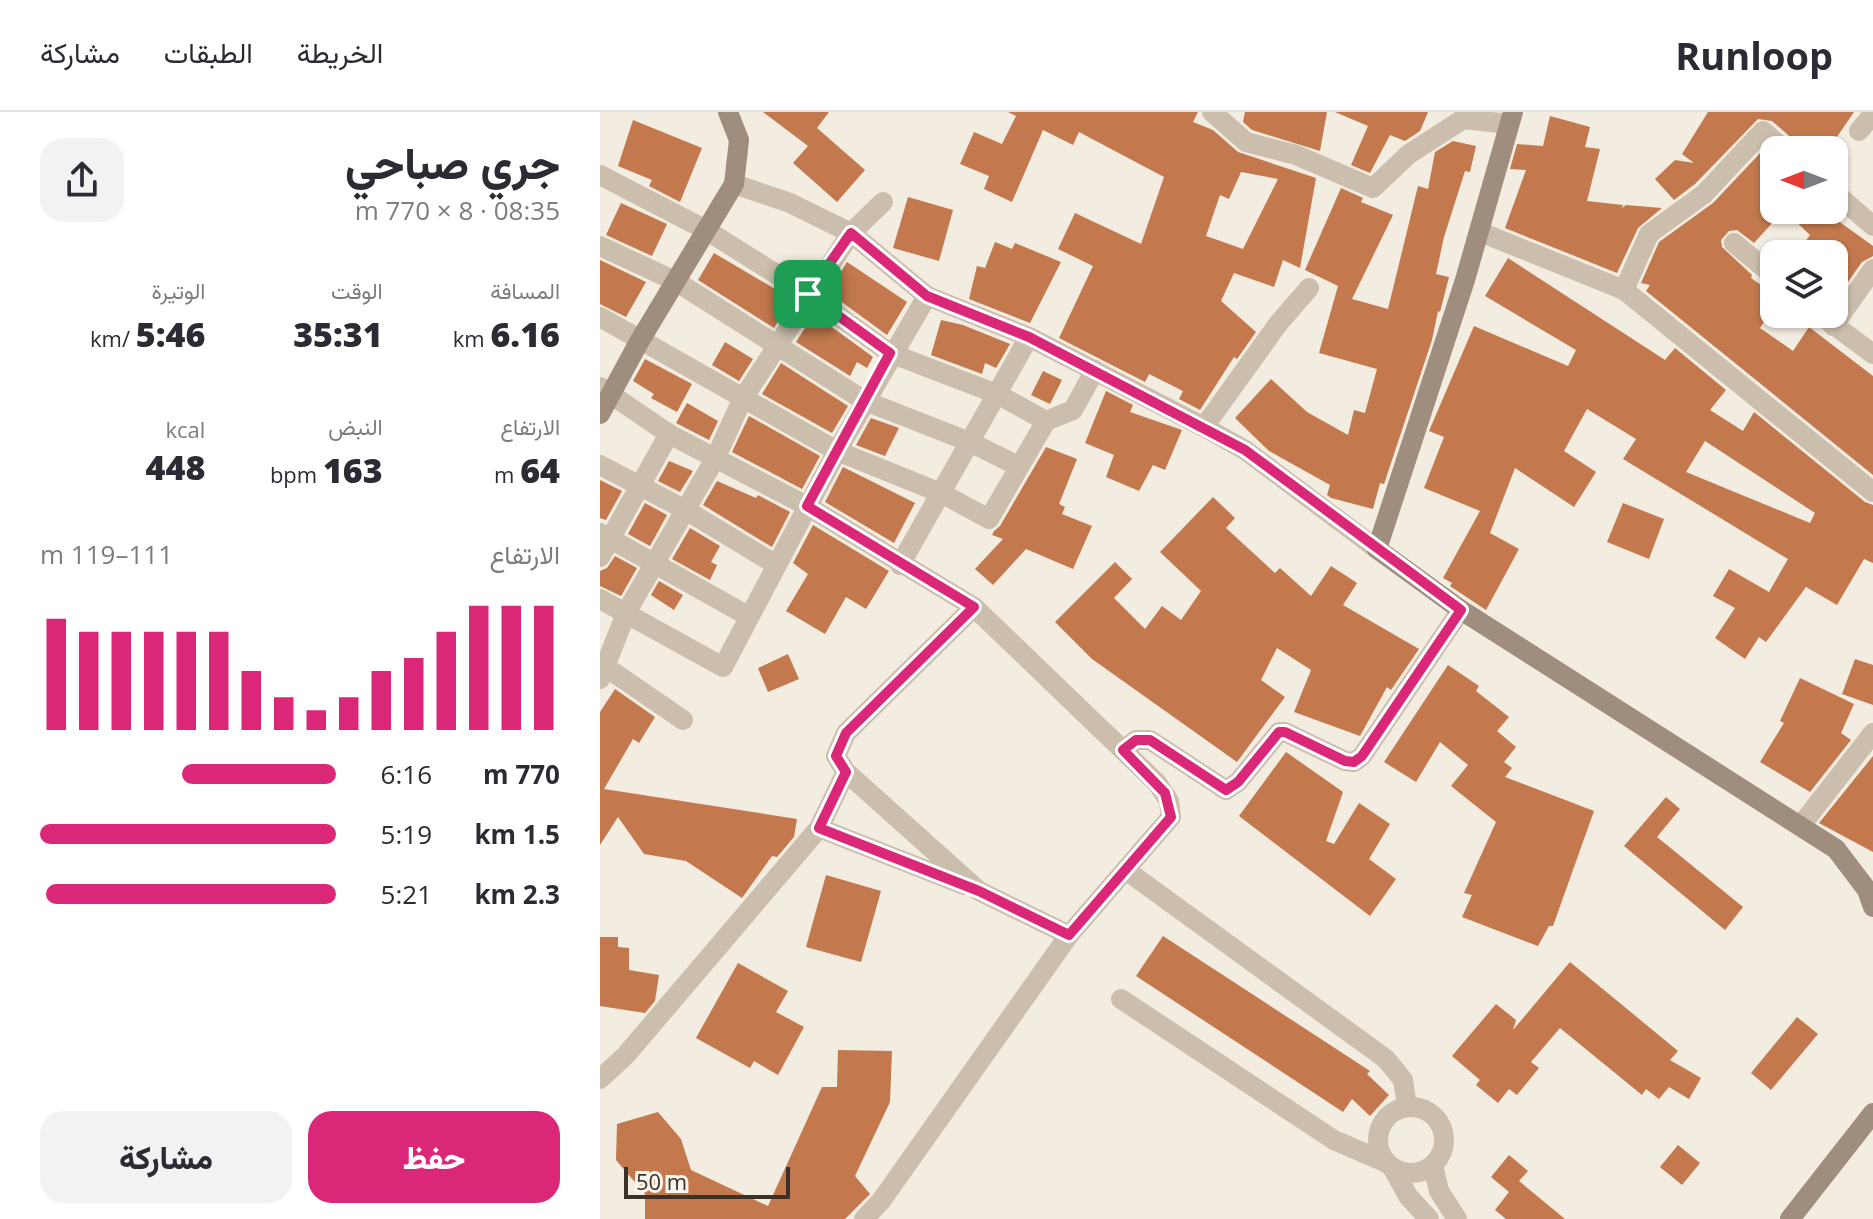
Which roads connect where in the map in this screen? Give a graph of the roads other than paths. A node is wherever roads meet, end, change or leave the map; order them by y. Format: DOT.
graph roads {
  1 [pos="1212,112"];
  2 [pos="1482,112"];
  3 [pos="732,114"];
  4 [pos="1873,114"];
  5 [pos="1511,118"];
  6 [pos="1859,131"];
  7 [pos="1769,136"];
  8 [pos="600,175"];
  9 [pos="734,184"];
  10 [pos="883,202"];
  11 [pos="1848,204"];
  12 [pos="1873,226"];
  13 [pos="706,230"];
  14 [pos="1480,232"];
  15 [pos="851,233"];
  16 [pos="1734,243"];
  17 [pos="600,246"];
  18 [pos="1760,264"];
  19 [pos="1873,269"];
  20 [pos="677,282"];
  21 [pos="1309,288"];
  22 [pos="1624,290"];
  23 [pos="808,294"];
  24 [pos="927,296"];
  25 [pos="1848,296"];
  26 [pos="600,317"];
  27 [pos="1837,328"];
  28 [pos="1029,337"];
  29 [pos="639,342"];
  30 [pos="777,348"];
  31 [pos="890,353"];
  32 [pos="1873,354"];
  33 [pos="1095,370"];
  34 [pos="606,390"];
  35 [pos="997,394"];
  36 [pos="742,400"];
  37 [pos="865,401"];
  38 [pos="600,414"];
  39 [pos="1046,421"];
  40 [pos="1204,427"];
  41 [pos="669,434"];
  42 [pos="970,442"];
  43 [pos="837,451"];
  44 [pos="716,457"];
  45 [pos="600,465"];
  46 [pos="1018,466"];
  47 [pos="640,485"];
  48 [pos="1873,492"];
  49 [pos="941,493"];
  50 [pos="807,506"];
  51 [pos="684,509"];
  52 [pos="605,535"];
  53 [pos="1377,549"];
  54 [pos="600,557"];
  55 [pos="775,564"];
  56 [pos="656,565"];
  57 [pos="900,565"];
  58 [pos="600,599"];
  59 [pos="974,607"];
  60 [pos="1461,610"];
  61 [pos="627,611"];
  62 [pos="748,616"];
  63 [pos="602,670"];
  64 [pos="683,720"];
  65 [pos="1873,733"];
  66 [pos="1123,750"];
  67 [pos="846,772"];
  68 [pos="1802,824"];
  69 [pos="819,828"];
  70 [pos="1127,871"];
  71 [pos="979,891"];
  72 [pos="1871,893"];
  73 [pos="1069,935"];
  74 [pos="1121,999"];
  75 [pos="600,1079"];
  76 [pos="1407,1106"];
  77 [pos="1873,1113"];
  78 [pos="1433,1165"];
  79 [pos="1389,1166"];
  80 [pos="864,1219"];
  81 [pos="1429,1219"];
  82 [pos="1457,1219"];
  83 [pos="1790,1219"];
  1 -- 5 [label="street"];
  2 -- 5 [label="street"];
  3 -- 9 [label="street"];
  4 -- 6 [label="street"];
  5 -- 14 [label="street"];
  7 -- 22 [label="street"];
  8 -- 13 [label="street"];
  9 -- 13 [label="street"];
  9 -- 15 [label="street"];
  10 -- 15 [label="street"];
  11 -- 12 [label="street"];
  13 -- 20 [label="street"];
  13 -- 23 [label="street"];
  14 -- 22 [label="street"];
  14 -- 53 [label="street"];
  15 -- 23 [label="street"];
  15 -- 24 [label="street"];
  16 -- 18 [label="street"];
  17 -- 20 [label="street"];
  19 -- 25 [label="street"];
  20 -- 29 [label="street"];
  20 -- 30 [label="street"];
  21 -- 40 [label="street"];
  22 -- 48 [label="street"];
  23 -- 30 [label="street"];
  23 -- 31 [label="street"];
  24 -- 28 [label="street"];
  24 -- 31 [label="street"];
  26 -- 29 [label="street"];
  27 -- 32 [label="street"];
  28 -- 33 [label="street"];
  28 -- 35 [label="street"];
  29 -- 34 [label="street"];
  29 -- 36 [label="street"];
  30 -- 36 [label="street"];
  30 -- 37 [label="street"];
  31 -- 35 [label="street"];
  31 -- 37 [label="street"];
  33 -- 39 [label="street"];
  33 -- 40 [label="street"];
  34 -- 38 [label="street"];
  34 -- 41 [label="street"];
  35 -- 39 [label="street"];
  35 -- 42 [label="street"];
  36 -- 43 [label="street"];
  36 -- 44 [label="street"];
  37 -- 42 [label="street"];
  37 -- 43 [label="street"];
  39 -- 46 [label="street"];
  40 -- 53 [label="street"];
  41 -- 44 [label="street"];
  41 -- 47 [label="street"];
  42 -- 46 [label="street"];
  42 -- 49 [label="street"];
  43 -- 49 [label="street"];
  43 -- 50 [label="street"];
  44 -- 50 [label="street"];
  44 -- 51 [label="street"];
  45 -- 47 [label="street"];
  46 -- 49 [label="street"];
  47 -- 51 [label="street"];
  47 -- 52 [label="street"];
  49 -- 57 [label="street"];
  50 -- 55 [label="street"];
  50 -- 57 [label="street"];
  51 -- 55 [label="street"];
  51 -- 56 [label="street"];
  52 -- 54 [label="street"];
  52 -- 56 [label="street"];
  53 -- 60 [label="street"];
  55 -- 62 [label="street"];
  56 -- 61 [label="street"];
  56 -- 62 [label="street"];
  57 -- 59 [label="street"];
  58 -- 61 [label="street"];
  59 -- 66 [label="street"];
  59 -- 67 [label="street"];
  60 -- 66 [label="street"];
  60 -- 68 [label="street"];
  61 -- 62 [label="street"];
  61 -- 63 [label="street"];
  63 -- 64 [label="street"];
  65 -- 68 [label="street"];
  66 -- 70 [label="street"];
  67 -- 69 [label="street"];
  67 -- 71 [label="street"];
  68 -- 72 [label="street"];
  69 -- 71 [label="street"];
  69 -- 75 [label="street"];
  70 -- 73 [label="street"];
  70 -- 76 [label="street"];
  71 -- 73 [label="street"];
  73 -- 80 [label="street"];
  74 -- 79 [label="street"];
  76 -- 78 [label="street"];
  76 -- 79 [label="street"];
  77 -- 83 [label="street"];
  78 -- 79 [label="street"];
  78 -- 82 [label="street"];
  79 -- 81 [label="street"];
}
